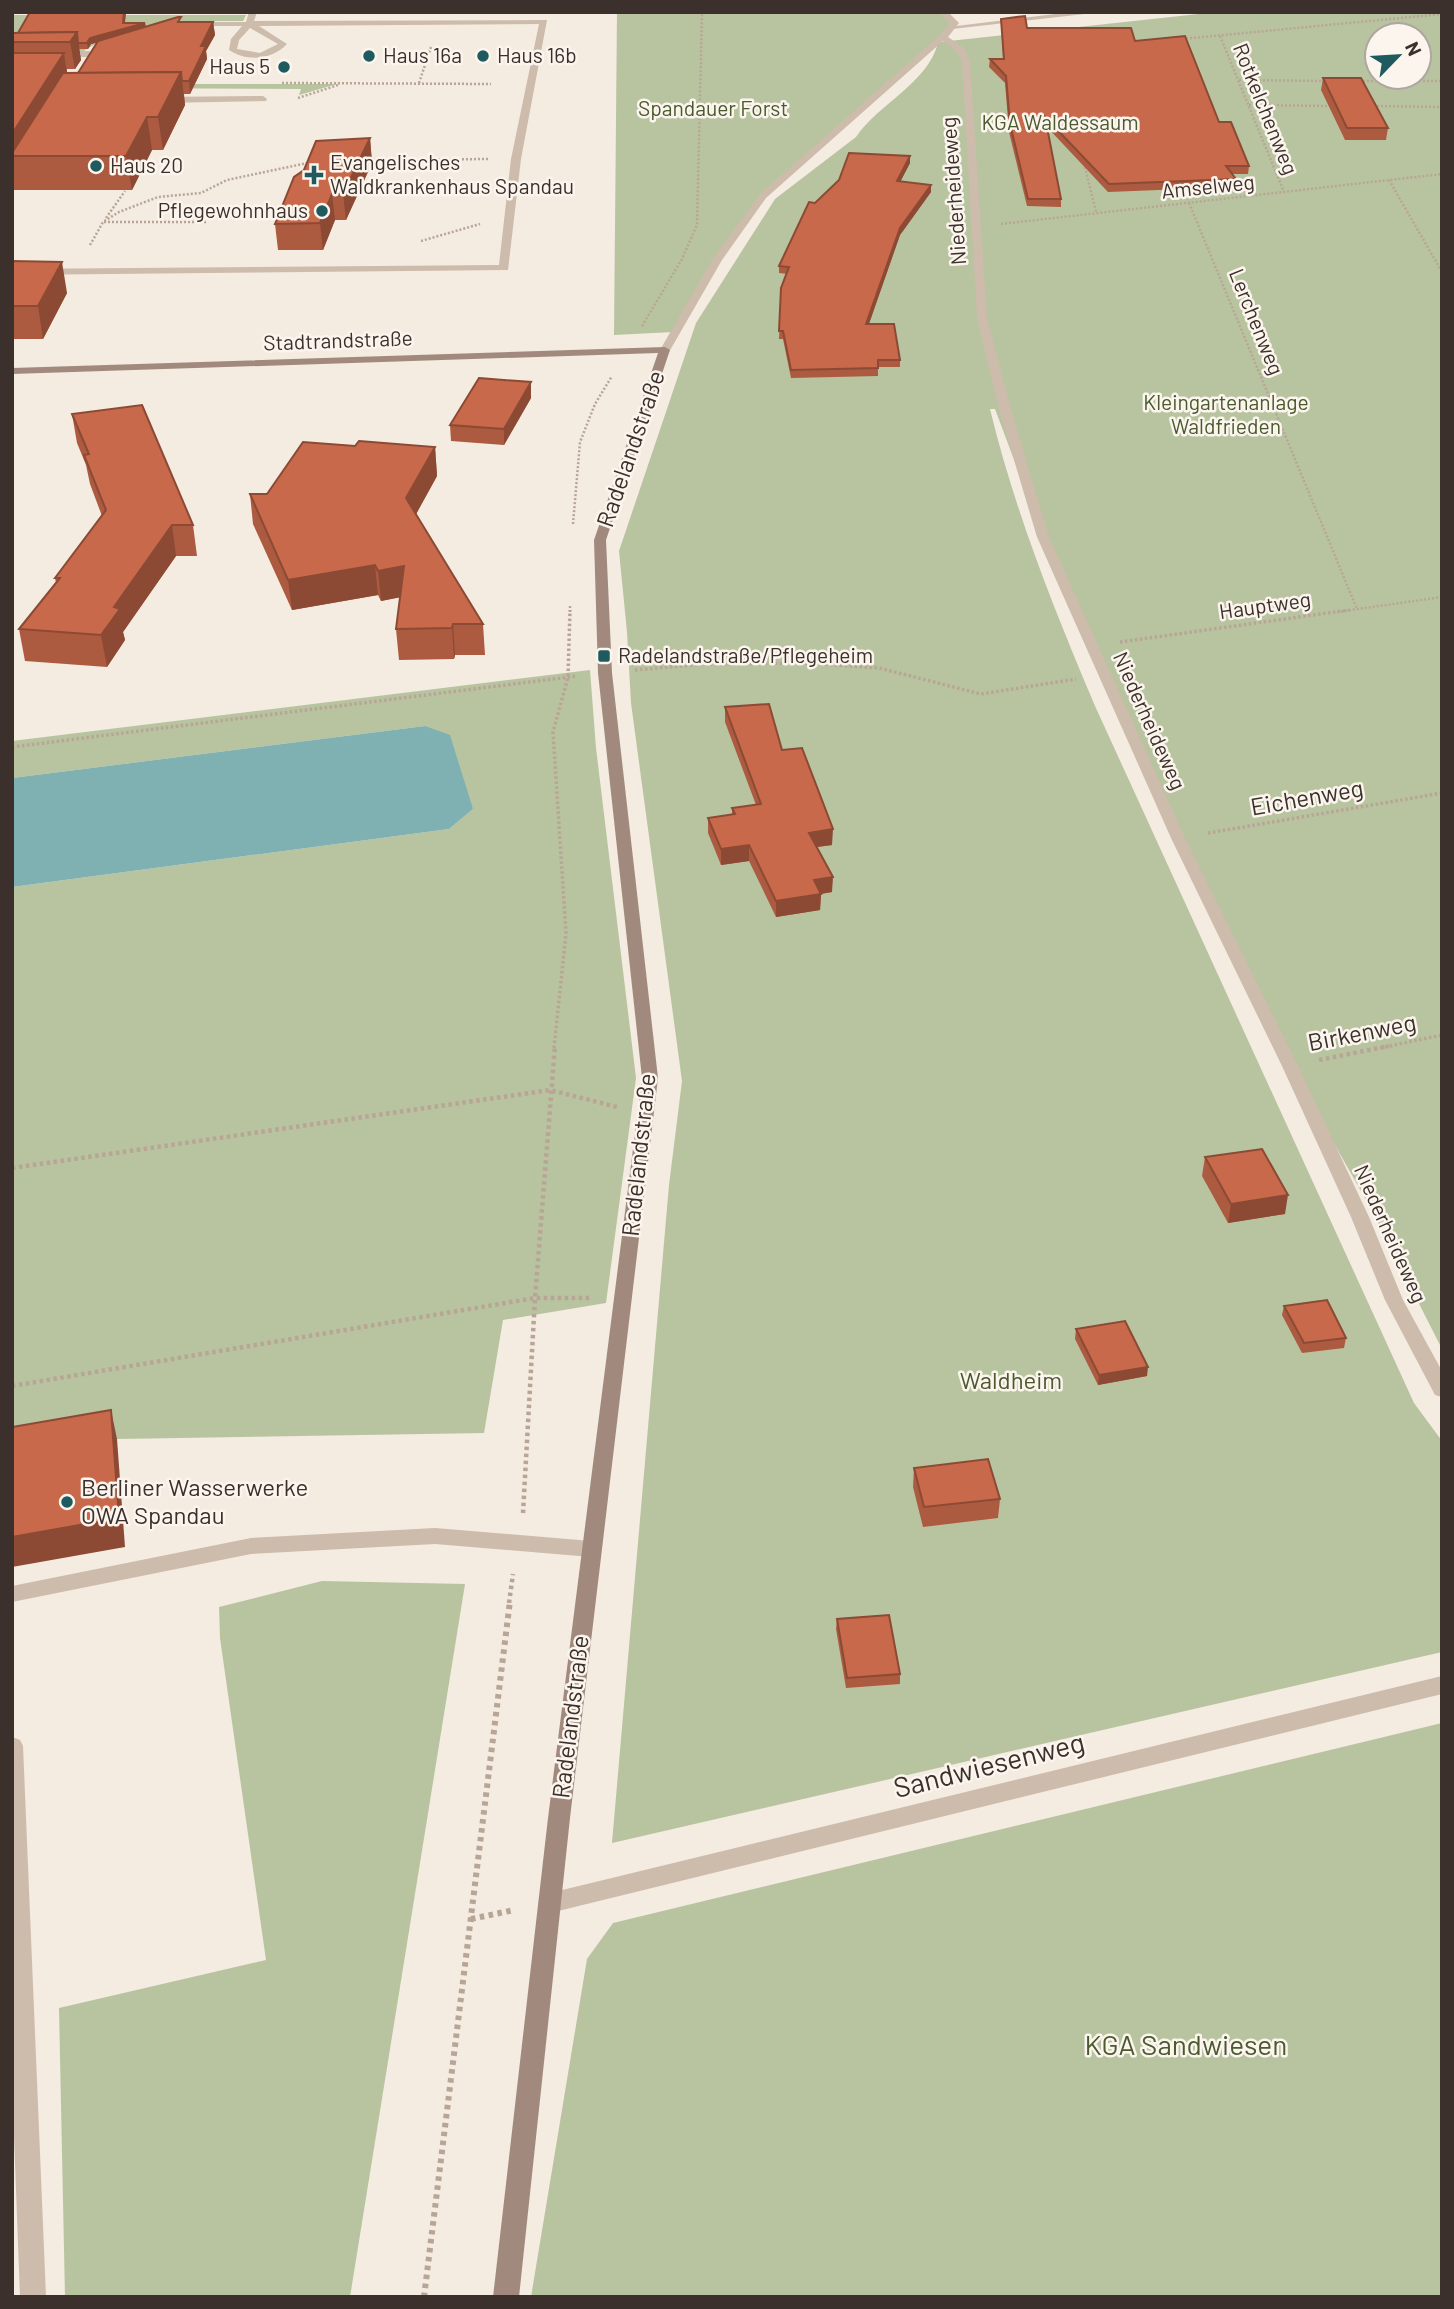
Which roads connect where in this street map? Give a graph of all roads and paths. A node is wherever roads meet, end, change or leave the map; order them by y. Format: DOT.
graph roads {
  1 [pos="253,12"];
  2 [pos="702,12"];
  3 [pos="943,12"];
  4 [pos="1097,12"];
  5 [pos="1442,14"];
  6 [pos="438,23"];
  7 [pos="182,24"];
  8 [pos="249,24"];
  9 [pos="947,32"];
  10 [pos="1220,36"];
  11 [pos="1180,39"];
  12 [pos="12,55"];
  13 [pos="84,65"];
  14 [pos="1239,80"];
  15 [pos="1334,81"];
  16 [pos="1347,81"];
  17 [pos="1442,81"];
  18 [pos="346,83"];
  19 [pos="419,83"];
  20 [pos="298,98"];
  21 [pos="263,99"];
  22 [pos="157,100"];
  23 [pos="1249,105"];
  24 [pos="1332,106"];
  25 [pos="1373,106"];
  26 [pos="1442,107"];
  27 [pos="1083,158"];
  28 [pos="516,159"];
  29 [pos="322,160"];
  30 [pos="363,160"];
  31 [pos="1442,174"];
  32 [pos="1390,180"];
  33 [pos="125,191"];
  34 [pos="1284,192"];
  35 [pos="1189,203"];
  36 [pos="1096,212"];
  37 [pos="103,222"];
  38 [pos="208,222"];
  39 [pos="977,226"];
  40 [pos="12,272"];
  41 [pos="74,272"];
  42 [pos="1442,272"];
  43 [pos="665,349"];
  44 [pos="627,350"];
  45 [pos="12,371"];
  46 [pos="573,531"];
  47 [pos="1442,597"];
  48 [pos="570,604"];
  49 [pos="1357,609"];
  50 [pos="1092,646"];
  51 [pos="605,673"];
  52 [pos="1105,673"];
  53 [pos="568,677"];
  54 [pos="12,747"];
  55 [pos="1442,793"];
  56 [pos="1178,838"];
  57 [pos="1442,1035"];
  58 [pos="1290,1066"];
  59 [pos="550,1090"];
  60 [pos="646,1111"];
  61 [pos="12,1168"];
  62 [pos="535,1298"];
  63 [pos="623,1298"];
  64 [pos="12,1386"];
  65 [pos="1442,1390"];
  66 [pos="517,1543"];
  67 [pos="591,1549"];
  68 [pos="12,1594"];
  69 [pos="1442,1685"];
  70 [pos="12,1746"];
  71 [pos="550,1902"];
  72 [pos="471,1919"];
  73 [pos="33,2297"];
  74 [pos="424,2297"];
  75 [pos="506,2297"];
  1 -- 8 [label="street"];
  2 -- 44 [label="path"];
  3 -- 9 [label="street"];
  4 -- 9 [label="street"];
  5 -- 10 [label="path"];
  6 -- 8 [label="street"];
  6 -- 19 [label="path"];
  6 -- 28 [label="street"];
  7 -- 8 [label="street"];
  8 -- 8 [label="street"];
  9 -- 39 [label="street, Niederheideweg"];
  9 -- 43 [label="street, Radelandstraße"];
  10 -- 11 [label="path"];
  10 -- 14 [label="path, Rotkelchenweg"];
  12 -- 13 [label="street"];
  14 -- 15 [label="path"];
  14 -- 23 [label="path, Rotkelchenweg"];
  16 -- 17 [label="path"];
  18 -- 20 [label="path"];
  21 -- 22 [label="street"];
  23 -- 24 [label="path"];
  23 -- 34 [label="path, Rotkelchenweg"];
  25 -- 26 [label="path"];
  27 -- 36 [label="path"];
  28 -- 30 [label="path"];
  28 -- 41 [label="street"];
  29 -- 37 [label="path"];
  31 -- 32 [label="path, Amselweg"];
  32 -- 34 [label="path, Amselweg"];
  32 -- 42 [label="path"];
  33 -- 37 [label="path"];
  34 -- 35 [label="path, Amselweg"];
  35 -- 36 [label="path, Amselweg"];
  35 -- 49 [label="path, Lerchenweg"];
  36 -- 39 [label="path, Amselweg"];
  37 -- 38 [label="path"];
  37 -- 41 [label="path"];
  39 -- 50 [label="street, Niederheideweg"];
  40 -- 41 [label="street"];
  43 -- 44 [label="street, Stadtrandstraße"];
  43 -- 51 [label="street, Radelandstraße"];
  44 -- 45 [label="street, Stadtrandstraße"];
  44 -- 46 [label="path"];
  47 -- 49 [label="path, Hauptweg"];
  48 -- 53 [label="path"];
  49 -- 50 [label="path, Hauptweg"];
  50 -- 52 [label="street, Niederheideweg"];
  51 -- 52 [label="path"];
  51 -- 53 [label="path"];
  51 -- 60 [label="street, Radelandstraße"];
  52 -- 56 [label="street, Niederheideweg"];
  53 -- 54 [label="path"];
  53 -- 59 [label="path"];
  55 -- 56 [label="path, Eichenweg"];
  56 -- 58 [label="street, Niederheideweg"];
  57 -- 58 [label="path, Birkenweg"];
  58 -- 65 [label="street, Niederheideweg"];
  59 -- 60 [label="path"];
  59 -- 61 [label="path"];
  59 -- 62 [label="path"];
  60 -- 63 [label="street, Radelandstraße"];
  62 -- 63 [label="path"];
  62 -- 64 [label="path"];
  62 -- 66 [label="path"];
  63 -- 67 [label="street, Radelandstraße"];
  66 -- 67 [label="street"];
  66 -- 68 [label="street"];
  66 -- 72 [label="path"];
  67 -- 71 [label="street, Radelandstraße"];
  69 -- 71 [label="street, Sandwiesenweg"];
  70 -- 73 [label="street"];
  71 -- 72 [label="path"];
  71 -- 75 [label="street, Radelandstraße"];
  72 -- 74 [label="path"];
}
